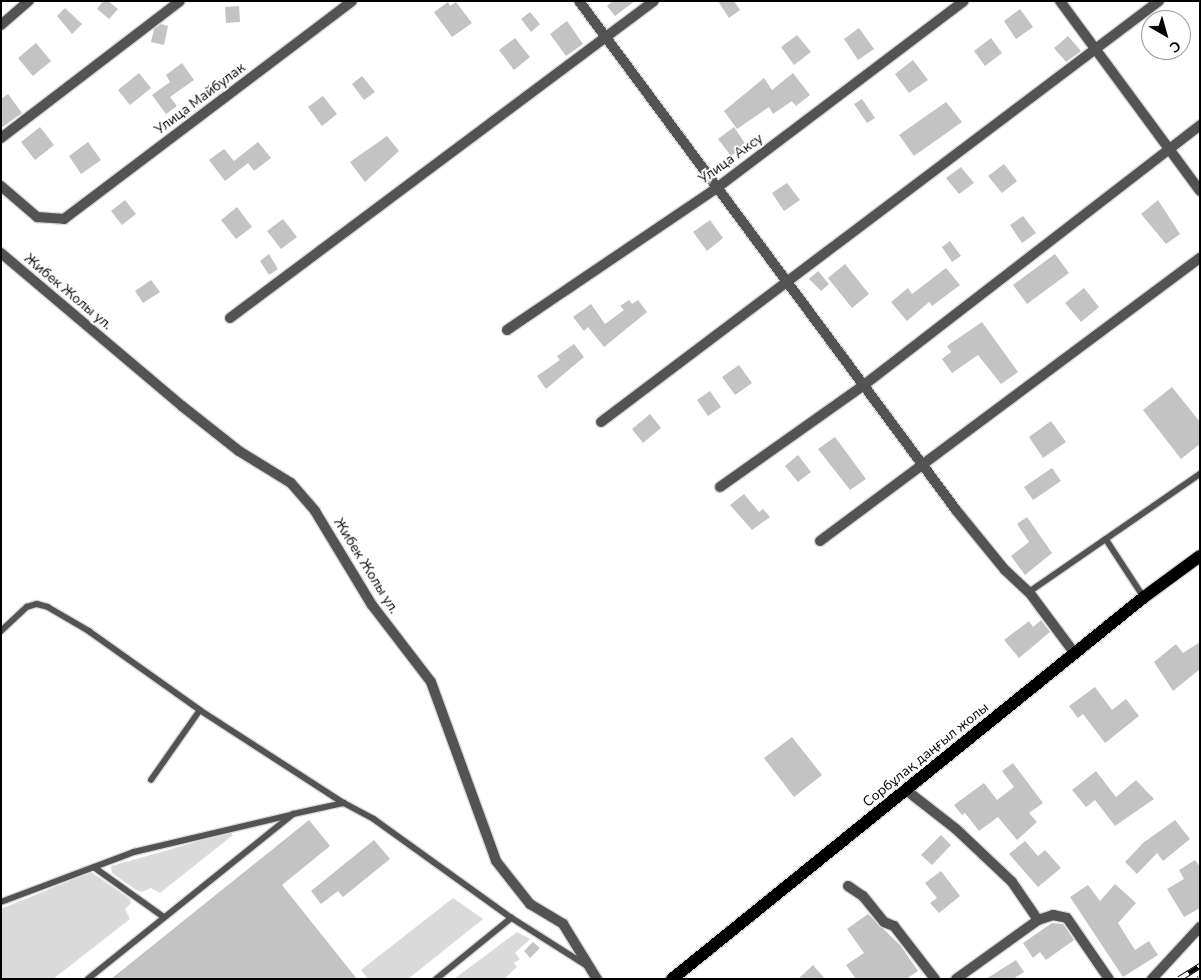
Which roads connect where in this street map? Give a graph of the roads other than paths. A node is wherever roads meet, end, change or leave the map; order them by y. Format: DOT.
graph roads {
  1 [pos="29,1"];
  2 [pos="180,1"];
  3 [pos="352,1"];
  4 [pos="579,1"];
  5 [pos="654,1"];
  6 [pos="964,1"];
  7 [pos="1060,1"];
  8 [pos="1159,1"];
  9 [pos="1,25"];
  10 [pos="606,37"];
  11 [pos="1097,49"];
  12 [pos="1200,125"];
  13 [pos="1,138"];
  14 [pos="1170,147"];
  15 [pos="1,186"];
  16 [pos="718,187"];
  17 [pos="1200,191"];
  18 [pos="1,253"];
  19 [pos="1200,258"];
  20 [pos="789,283"];
  21 [pos="230,318"];
  22 [pos="507,330"];
  23 [pos="864,385"];
  24 [pos="600,422"];
  25 [pos="924,466"];
  26 [pos="1200,474"];
  27 [pos="720,487"];
  28 [pos="1106,539"];
  29 [pos="820,541"];
  30 [pos="1200,556"];
  31 [pos="1030,592"];
  32 [pos="1144,598"];
  33 [pos="1,631"];
  34 [pos="1075,654"];
  35 [pos="200,710"];
  36 [pos="151,780"];
  37 [pos="906,790"];
  38 [pos="344,803"];
  39 [pos="293,814"];
  40 [pos="94,868"];
  41 [pos="848,886"];
  42 [pos="1,902"];
  43 [pos="164,917"];
  44 [pos="512,918"];
  45 [pos="1038,920"];
  46 [pos="1200,927"];
  47 [pos="588,967"];
  48 [pos="88,979"];
  49 [pos="438,979"];
  50 [pos="597,979"];
  51 [pos="672,979"];
  52 [pos="935,979"];
  53 [pos="956,979"];
  54 [pos="1109,979"];
  55 [pos="1152,979"];
  1 -- 9 [label="street"];
  2 -- 13 [label="street"];
  3 -- 15 [label="street, Улица Майбулак"];
  4 -- 10 [label="street"];
  5 -- 10 [label="street"];
  6 -- 16 [label="street, Улица Аксу"];
  7 -- 11 [label="street"];
  8 -- 11 [label="street"];
  10 -- 16 [label="street"];
  10 -- 21 [label="street"];
  11 -- 14 [label="street"];
  11 -- 20 [label="street"];
  12 -- 14 [label="street"];
  14 -- 17 [label="street"];
  14 -- 23 [label="street"];
  16 -- 20 [label="street"];
  16 -- 22 [label="street, Улица Аксу"];
  18 -- 47 [label="street, Жибек Жолы ул."];
  19 -- 25 [label="street"];
  20 -- 23 [label="street"];
  20 -- 24 [label="street"];
  23 -- 25 [label="street"];
  23 -- 27 [label="street"];
  25 -- 29 [label="street"];
  25 -- 31 [label="street"];
  26 -- 28 [label="lane"];
  28 -- 31 [label="lane"];
  28 -- 32 [label="lane"];
  30 -- 32 [label="main road, Сорбұлақ даңғыл жолы"];
  31 -- 34 [label="street"];
  32 -- 34 [label="main road, Сорбұлақ даңғыл жолы"];
  33 -- 35 [label="lane"];
  34 -- 37 [label="main road, Сорбұлақ даңғыл жолы"];
  35 -- 36 [label="lane"];
  35 -- 38 [label="lane"];
  37 -- 45 [label="street"];
  37 -- 51 [label="main road, Сорбұлақ даңғыл жолы"];
  38 -- 39 [label="lane"];
  38 -- 44 [label="lane"];
  39 -- 40 [label="lane"];
  39 -- 43 [label="lane"];
  40 -- 42 [label="lane"];
  40 -- 43 [label="lane"];
  41 -- 52 [label="street"];
  43 -- 48 [label="lane"];
  44 -- 47 [label="lane"];
  44 -- 49 [label="lane"];
  45 -- 53 [label="street"];
  45 -- 54 [label="street"];
  46 -- 55 [label="street"];
  47 -- 50 [label="street, Жибек Жолы ул."];
}
